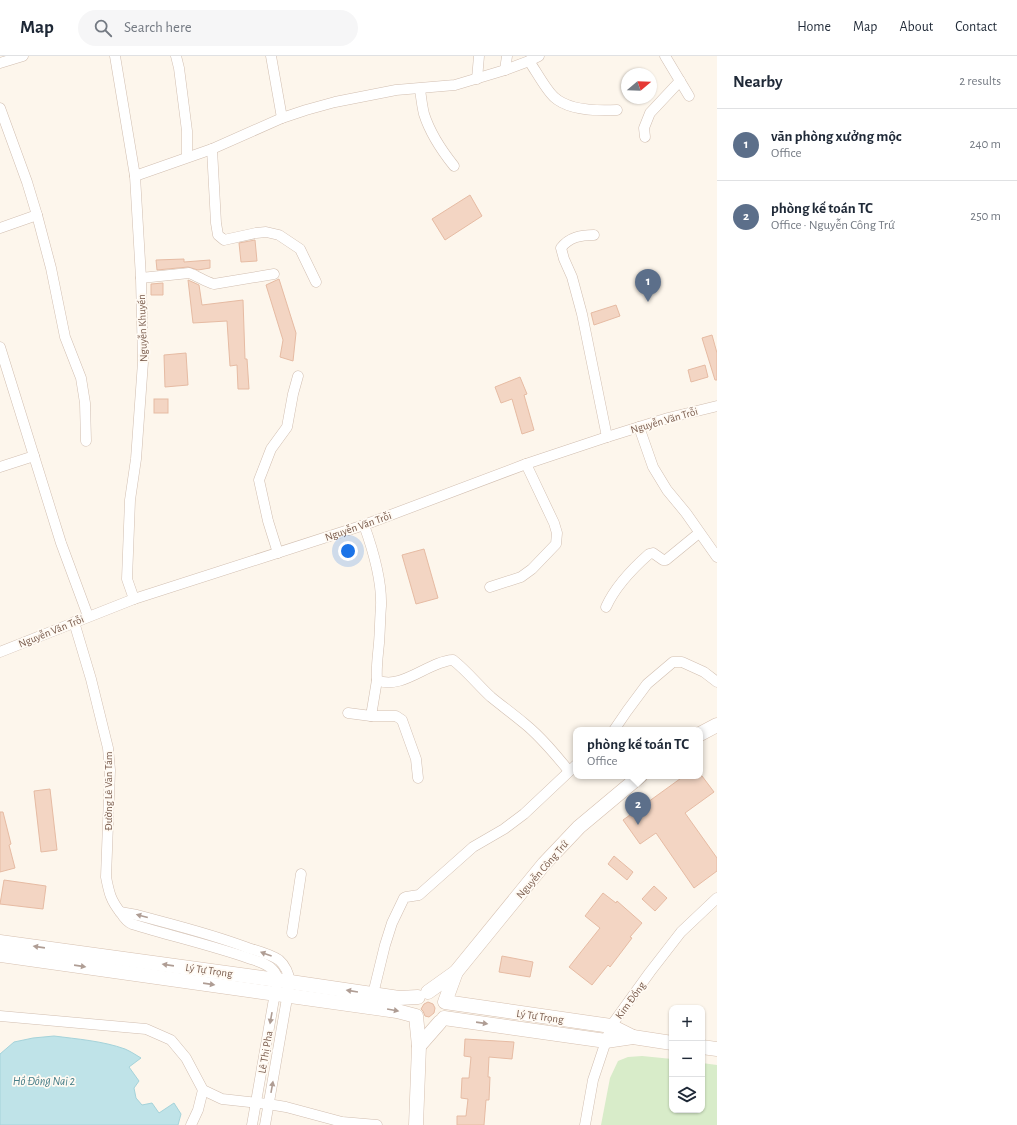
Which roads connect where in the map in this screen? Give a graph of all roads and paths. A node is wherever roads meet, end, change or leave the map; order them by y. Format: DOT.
graph roads {
  1 [pos="23,56"];
  2 [pos="115,56"];
  3 [pos="176,56"];
  4 [pos="271,56"];
  5 [pos="479,56"];
  6 [pos="507,56"];
  7 [pos="539,56"];
  8 [pos="665,56"];
  9 [pos="530,61"];
  10 [pos="0,63"];
  11 [pos="505,70"];
  12 [pos="477,79"];
  13 [pos="680,81"];
  14 [pos="420,89"];
  15 [pos="689,96"];
  16 [pos="0,108"];
  17 [pos="617,110"];
  18 [pos="282,118"];
  19 [pos="644,137"];
  20 [pos="212,148"];
  21 [pos="187,157"];
  22 [pos="454,166"];
  23 [pos="135,176"];
  24 [pos="37,215"];
  25 [pos="0,228"];
  26 [pos="594,235"];
  27 [pos="274,274"];
  28 [pos="141,278"];
  29 [pos="316,282"];
  30 [pos="0,347"];
  31 [pos="298,376"];
  32 [pos="717,406"];
  33 [pos="639,427"];
  34 [pos="607,437"];
  35 [pos="86,441"];
  36 [pos="34,456"];
  37 [pos="526,464"];
  38 [pos="0,467"];
  39 [pos="364,525"];
  40 [pos="699,533"];
  41 [pos="278,553"];
  42 [pos="717,557"];
  43 [pos="490,587"];
  44 [pos="134,599"];
  45 [pos="606,607"];
  46 [pos="88,616"];
  47 [pos="74,622"];
  48 [pos="0,652"];
  49 [pos="377,680"];
  50 [pos="717,682"];
  51 [pos="348,713"];
  52 [pos="371,716"];
  53 [pos="717,725"];
  54 [pos="616,727"];
  55 [pos="703,732"];
  56 [pos="572,768"];
  57 [pos="418,778"];
  58 [pos="636,779"];
  59 [pos="301,874"];
  60 [pos="717,898"];
  61 [pos="292,933"];
  62 [pos="0,942"];
  63 [pos="0,955"];
  64 [pos="456,972"];
  65 [pos="282,987"];
  66 [pos="373,994"];
  67 [pos="423,995"];
  68 [pos="445,1002"];
  69 [pos="0,1016"];
  70 [pos="416,1016"];
  71 [pos="442,1020"];
  72 [pos="611,1026"];
  73 [pos="633,1037"];
  74 [pos="606,1042"];
  75 [pos="669,1043"];
  76 [pos="420,1046"];
  77 [pos="705,1046"];
  78 [pos="717,1048"];
  79 [pos="204,1090"];
  80 [pos="256,1103"];
  81 [pos="268,1104"];
  82 [pos="191,1125"];
  83 [pos="252,1125"];
  84 [pos="265,1125"];
  85 [pos="377,1125"];
  86 [pos="416,1125"];
  87 [pos="585,1125"];
  1 -- 10 [label="street"];
  2 -- 23 [label="street, Nguyễn Khuyến"];
  3 -- 21 [label="street"];
  4 -- 18 [label="street"];
  5 -- 12 [label="street"];
  6 -- 11 [label="street"];
  7 -- 9 [label="street"];
  8 -- 13 [label="street"];
  9 -- 11 [label="street"];
  9 -- 17 [label="street"];
  11 -- 12 [label="street"];
  12 -- 14 [label="street"];
  13 -- 15 [label="street"];
  13 -- 19 [label="street"];
  14 -- 18 [label="street"];
  14 -- 22 [label="street"];
  16 -- 24 [label="street"];
  18 -- 20 [label="street"];
  20 -- 21 [label="street"];
  20 -- 29 [label="street"];
  21 -- 23 [label="street"];
  23 -- 28 [label="street, Nguyễn Khuyến"];
  24 -- 25 [label="street"];
  24 -- 35 [label="street"];
  26 -- 34 [label="street"];
  27 -- 28 [label="street"];
  28 -- 44 [label="street, Nguyễn Khuyến"];
  30 -- 36 [label="street"];
  31 -- 41 [label="street"];
  32 -- 33 [label="street, Nguyễn Văn Trỗi"];
  33 -- 34 [label="street, Nguyễn Văn Trỗi"];
  33 -- 40 [label="street"];
  34 -- 37 [label="street, Nguyễn Văn Trỗi"];
  36 -- 38 [label="street"];
  36 -- 46 [label="street"];
  37 -- 39 [label="street, Nguyễn Văn Trỗi"];
  37 -- 43 [label="street"];
  39 -- 41 [label="street, Nguyễn Văn Trỗi"];
  39 -- 49 [label="street"];
  40 -- 42 [label="street"];
  40 -- 45 [label="street"];
  41 -- 44 [label="street, Nguyễn Văn Trỗi"];
  44 -- 46 [label="street, Nguyễn Văn Trỗi"];
  46 -- 47 [label="street, Nguyễn Văn Trỗi"];
  47 -- 48 [label="street, Nguyễn Văn Trỗi"];
  47 -- 65 [label="street, Đường Lê Văn Tám"];
  49 -- 52 [label="street"];
  49 -- 56 [label="street"];
  50 -- 54 [label="street"];
  51 -- 52 [label="street"];
  52 -- 57 [label="street"];
  53 -- 55 [label="street"];
  56 -- 66 [label="street"];
  58 -- 64 [label="street, Nguyễn Công Trứ"];
  59 -- 61 [label="street"];
  60 -- 72 [label="street, Kim Đồng"];
  65 -- 62 [label="street, Lý Tự Trọng, one-way"];
  63 -- 65 [label="street, Lý Tự Trọng, one-way"];
  64 -- 67 [label="street, Nguyễn Công Trứ"];
  64 -- 68 [label="street, Nguyễn Công Trứ"];
  66 -- 65 [label="street, Lý Tự Trọng, one-way"];
  65 -- 70 [label="street, Lý Tự Trọng, one-way"];
  65 -- 80 [label="street, Lê Thị Pha, one-way"];
  81 -- 65 [label="street, one-way"];
  66 -- 67 [label="street, Lý Tự Trọng"];
  67 -- 68 [label="street"];
  67 -- 70 [label="street"];
  68 -- 71 [label="street"];
  68 -- 72 [label="street, Lý Tự Trọng"];
  69 -- 79 [label="street"];
  70 -- 71 [label="street"];
  70 -- 76 [label="street"];
  71 -- 74 [label="street, Lý Tự Trọng, one-way"];
  71 -- 76 [label="street"];
  72 -- 73 [label="street, Lý Tự Trọng"];
  72 -- 74 [label="street, Kim Đồng"];
  73 -- 74 [label="street, Lý Tự Trọng"];
  73 -- 75 [label="street, Lý Tự Trọng"];
  74 -- 87 [label="street, Kim Đồng"];
  76 -- 86 [label="street"];
  77 -- 78 [label="street"];
  79 -- 80 [label="street"];
  79 -- 82 [label="street"];
  80 -- 81 [label="street"];
  80 -- 83 [label="street, Lê Thị Pha"];
  81 -- 84 [label="street"];
  81 -- 85 [label="street"];
}
